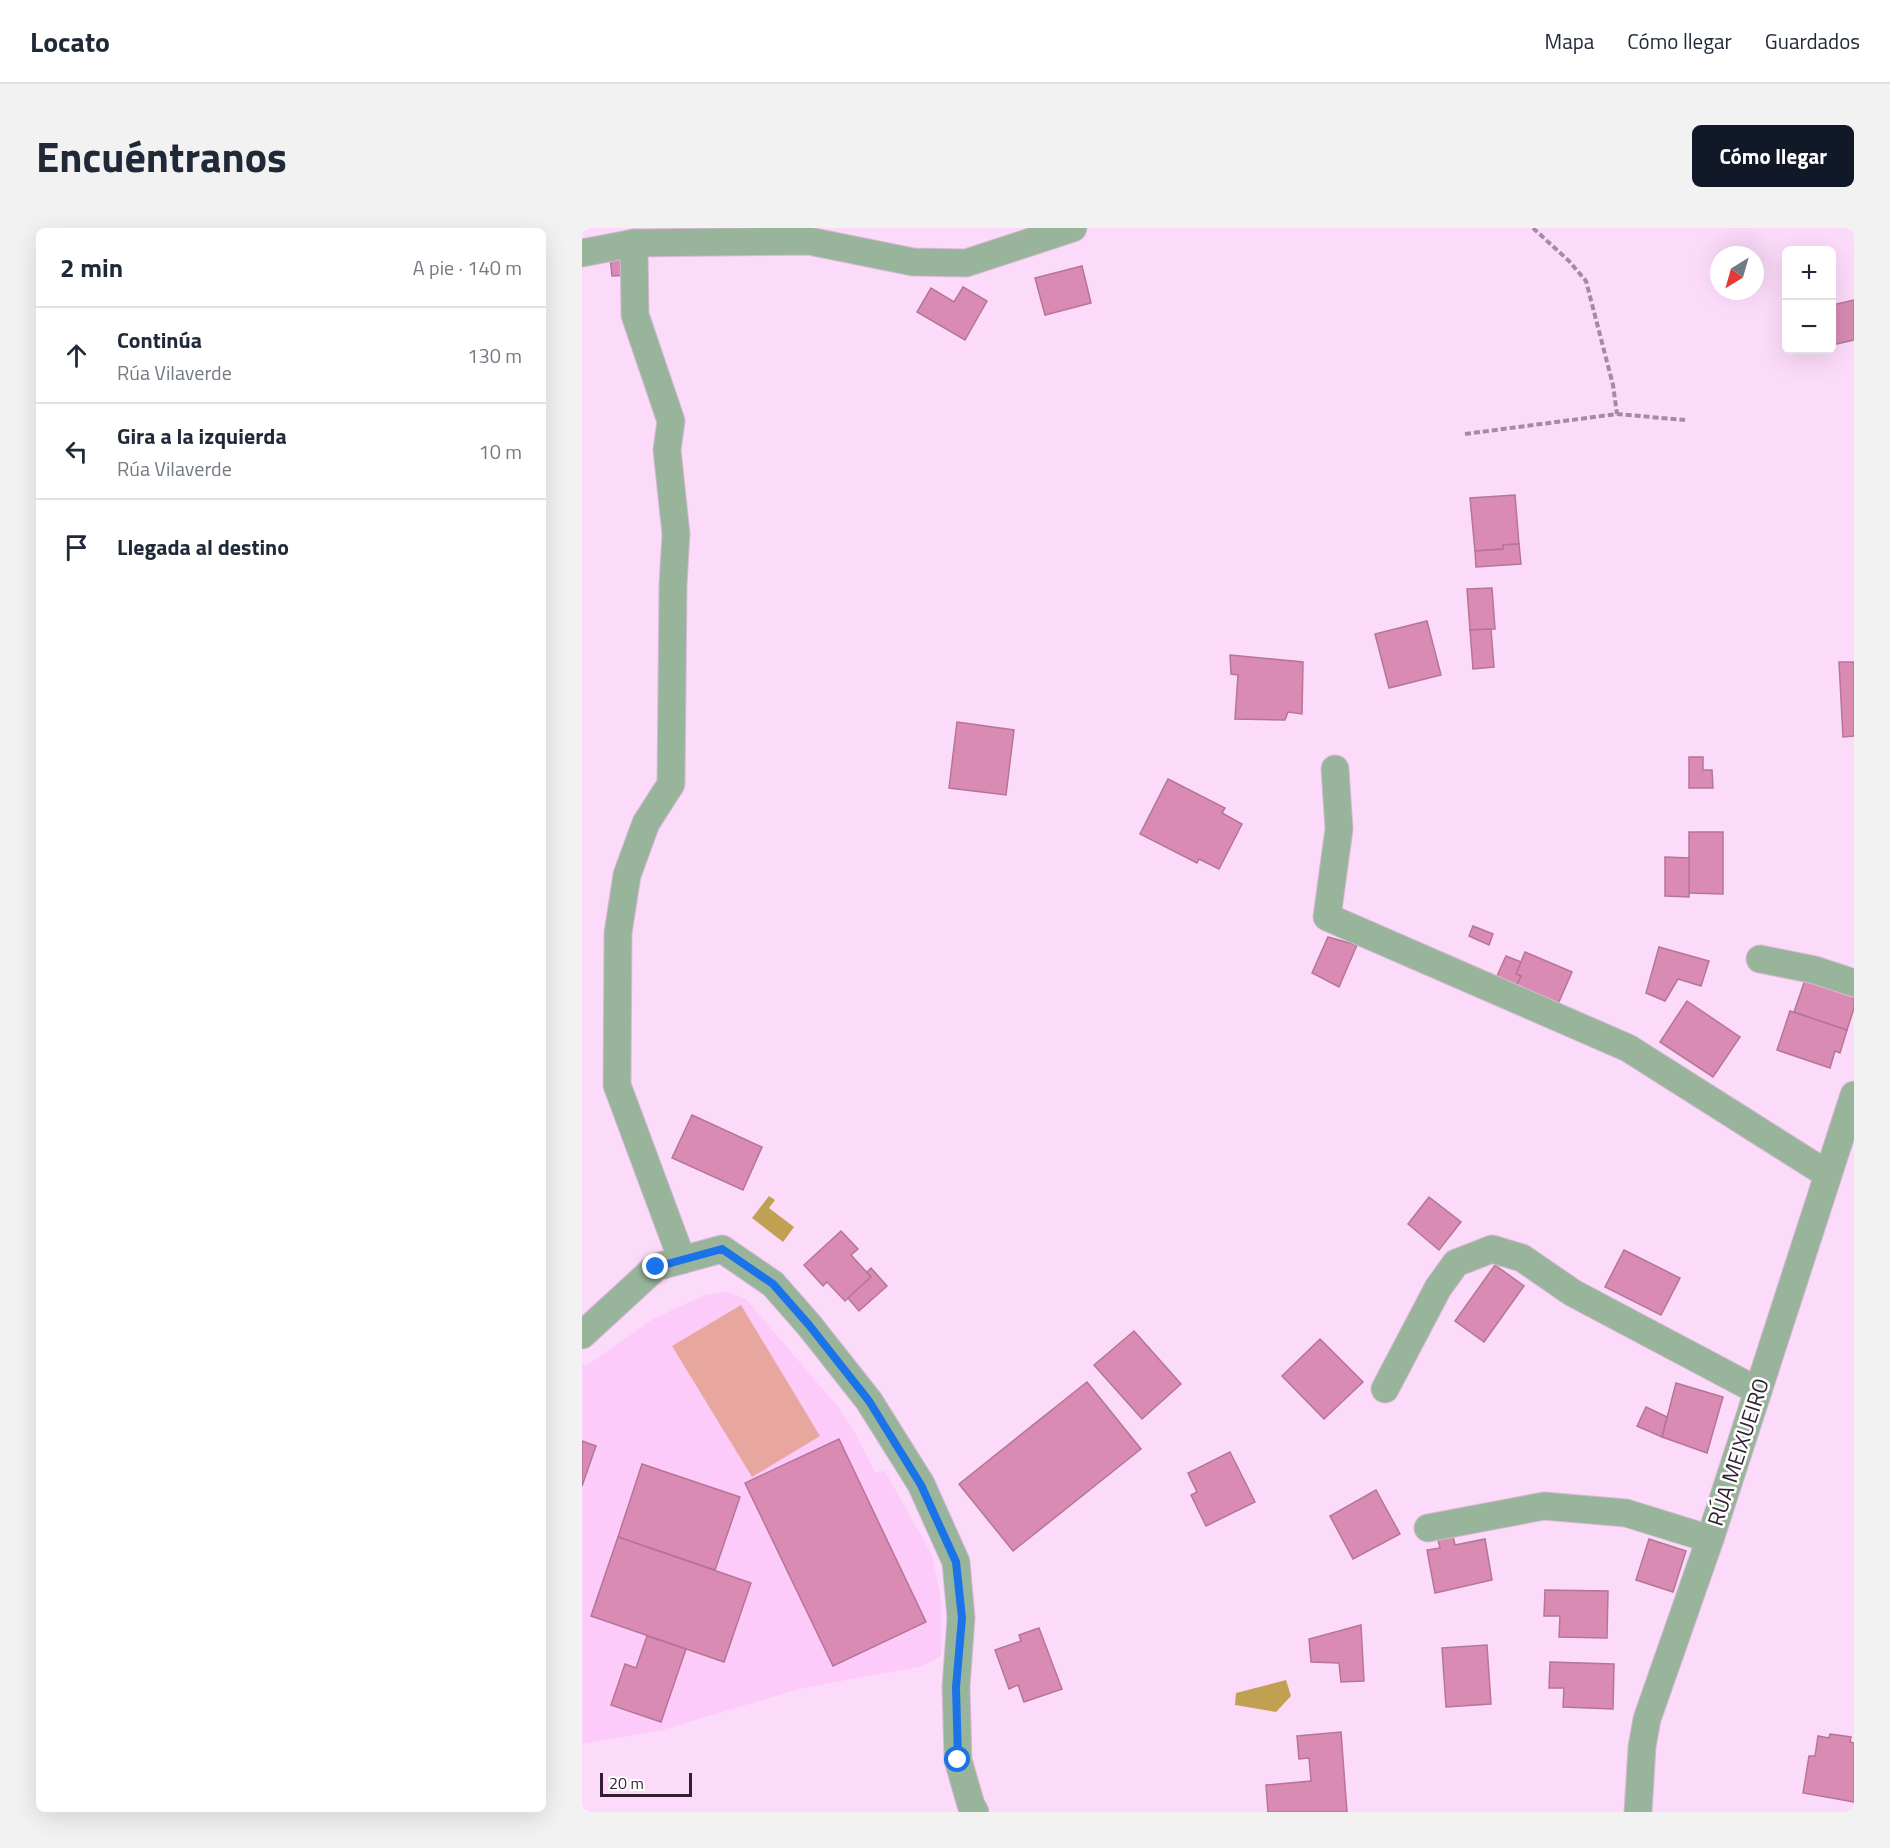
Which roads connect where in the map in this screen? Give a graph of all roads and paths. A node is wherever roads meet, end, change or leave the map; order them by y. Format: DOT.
graph roads {
  1 [pos="1073,228"];
  2 [pos="1533,228"];
  3 [pos="634,243"];
  4 [pos="582,253"];
  5 [pos="1617,414"];
  6 [pos="1685,420"];
  7 [pos="1466,434"];
  8 [pos="1335,769"];
  9 [pos="1760,959"];
  10 [pos="1854,983"];
  11 [pos="1854,1095"];
  12 [pos="1827,1174"];
  13 [pos="682,1260"];
  14 [pos="582,1335"];
  15 [pos="1385,1389"];
  16 [pos="1758,1391"];
  17 [pos="1428,1528"];
  18 [pos="1710,1539"];
  19 [pos="975,1812"];
  20 [pos="1638,1812"];
  1 -- 3 [label="street"];
  2 -- 5 [label="path"];
  3 -- 4 [label="street"];
  3 -- 13 [label="street"];
  5 -- 6 [label="path"];
  5 -- 7 [label="path"];
  8 -- 12 [label="street"];
  9 -- 10 [label="street"];
  11 -- 12 [label="street, RÚA MEIXUEIRO"];
  12 -- 16 [label="street, RÚA MEIXUEIRO"];
  13 -- 14 [label="street"];
  13 -- 19 [label="street"];
  15 -- 16 [label="street"];
  16 -- 18 [label="street, RÚA MEIXUEIRO"];
  17 -- 18 [label="street"];
  18 -- 20 [label="street, RÚA MEIXUEIRO"];
}
